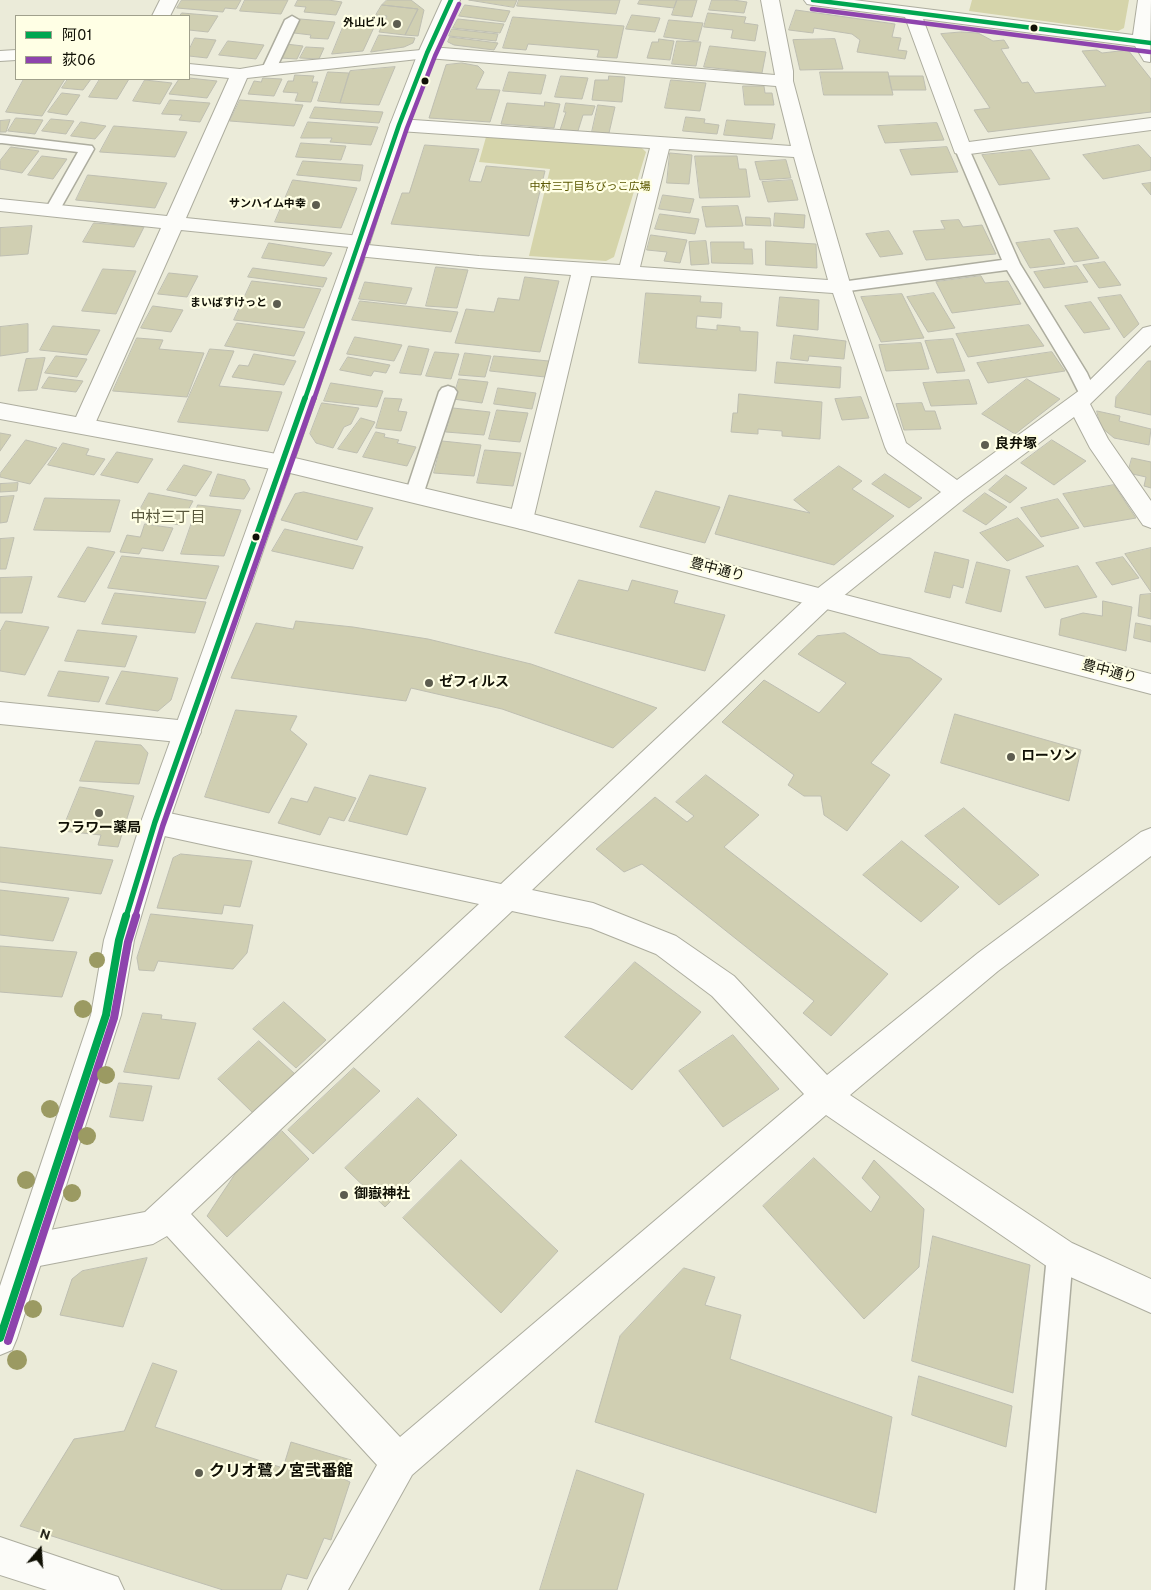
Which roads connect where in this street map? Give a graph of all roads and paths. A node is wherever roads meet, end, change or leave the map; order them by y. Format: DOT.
graph roads {
  1 [pos="169,0"];
  2 [pos="451,0"];
  3 [pos="770,0"];
  4 [pos="814,0"];
  5 [pos="1147,0"];
  6 [pos="900,8"];
  7 [pos="162,15"];
  8 [pos="292,20"];
  9 [pos="1146,42"];
  10 [pos="427,53"];
  11 [pos="15,55"];
  12 [pos="0,56"];
  13 [pos="1151,58"];
  14 [pos="190,69"];
  15 [pos="269,69"];
  16 [pos="240,74"];
  17 [pos="784,81"];
  18 [pos="1151,124"];
  19 [pos="399,125"];
  20 [pos="2,139"];
  21 [pos="661,143"];
  22 [pos="962,149"];
  23 [pos="802,152"];
  24 [pos="0,204"];
  25 [pos="53,210"];
  26 [pos="174,221"];
  27 [pos="359,246"];
  28 [pos="1012,264"];
  29 [pos="583,268"];
  30 [pos="629,271"];
  31 [pos="841,287"];
  32 [pos="1151,333"];
  33 [pos="448,392"];
  34 [pos="1083,399"];
  35 [pos="0,411"];
  36 [pos="83,426"];
  37 [pos="282,463"];
  38 [pos="958,492"];
  39 [pos="414,495"];
  40 [pos="1151,519"];
  41 [pos="521,520"];
  42 [pos="822,599"];
  43 [pos="1151,684"];
  44 [pos="0,713"];
  45 [pos="188,732"];
  46 [pos="155,822"];
  47 [pos="1151,840"];
  48 [pos="508,896"];
  49 [pos="825,1096"];
  50 [pos="168,1212"];
  51 [pos="30,1251"];
  52 [pos="1060,1255"];
  53 [pos="1151,1296"];
  54 [pos="0,1338"];
  55 [pos="399,1462"];
  56 [pos="0,1556"];
  57 [pos="105,1590"];
  58 [pos="327,1590"];
  59 [pos="1030,1590"];
  1 -- 7 [label="street"];
  2 -- 10 [label="street"];
  3 -- 17 [label="street"];
  4 -- 6 [label="street"];
  5 -- 9 [label="street"];
  6 -- 9 [label="street"];
  6 -- 22 [label="street"];
  8 -- 15 [label="lane"];
  9 -- 13 [label="street"];
  10 -- 15 [label="street"];
  10 -- 17 [label="street"];
  10 -- 19 [label="street"];
  11 -- 12 [label="street"];
  14 -- 16 [label="street"];
  15 -- 16 [label="street"];
  16 -- 26 [label="street"];
  17 -- 23 [label="street"];
  18 -- 22 [label="street"];
  19 -- 21 [label="street"];
  19 -- 27 [label="street"];
  20 -- 25 [label="lane"];
  21 -- 23 [label="street"];
  21 -- 30 [label="street"];
  22 -- 28 [label="lane"];
  23 -- 31 [label="street"];
  24 -- 25 [label="street"];
  25 -- 26 [label="street"];
  26 -- 27 [label="street"];
  26 -- 36 [label="street"];
  27 -- 29 [label="street"];
  27 -- 37 [label="street"];
  28 -- 31 [label="lane"];
  28 -- 34 [label="lane"];
  29 -- 30 [label="street"];
  29 -- 41 [label="street"];
  30 -- 31 [label="street"];
  31 -- 38 [label="street"];
  32 -- 34 [label="street"];
  33 -- 39 [label="lane"];
  34 -- 38 [label="street"];
  34 -- 40 [label="street"];
  35 -- 36 [label="street, 豊中通り"];
  36 -- 37 [label="street, 豊中通り"];
  37 -- 39 [label="street, 豊中通り"];
  37 -- 45 [label="street"];
  38 -- 42 [label="street"];
  39 -- 41 [label="street, 豊中通り"];
  41 -- 42 [label="street, 豊中通り"];
  42 -- 43 [label="street, 豊中通り"];
  42 -- 48 [label="street"];
  44 -- 45 [label="street"];
  45 -- 46 [label="street"];
  46 -- 48 [label="street"];
  46 -- 51 [label="street"];
  47 -- 49 [label="street"];
  48 -- 49 [label="street"];
  48 -- 50 [label="street"];
  49 -- 52 [label="street"];
  49 -- 55 [label="street"];
  50 -- 51 [label="street"];
  50 -- 55 [label="street"];
  51 -- 54 [label="street"];
  52 -- 53 [label="street"];
  52 -- 59 [label="lane"];
  55 -- 58 [label="street"];
  56 -- 57 [label="street"];
}
